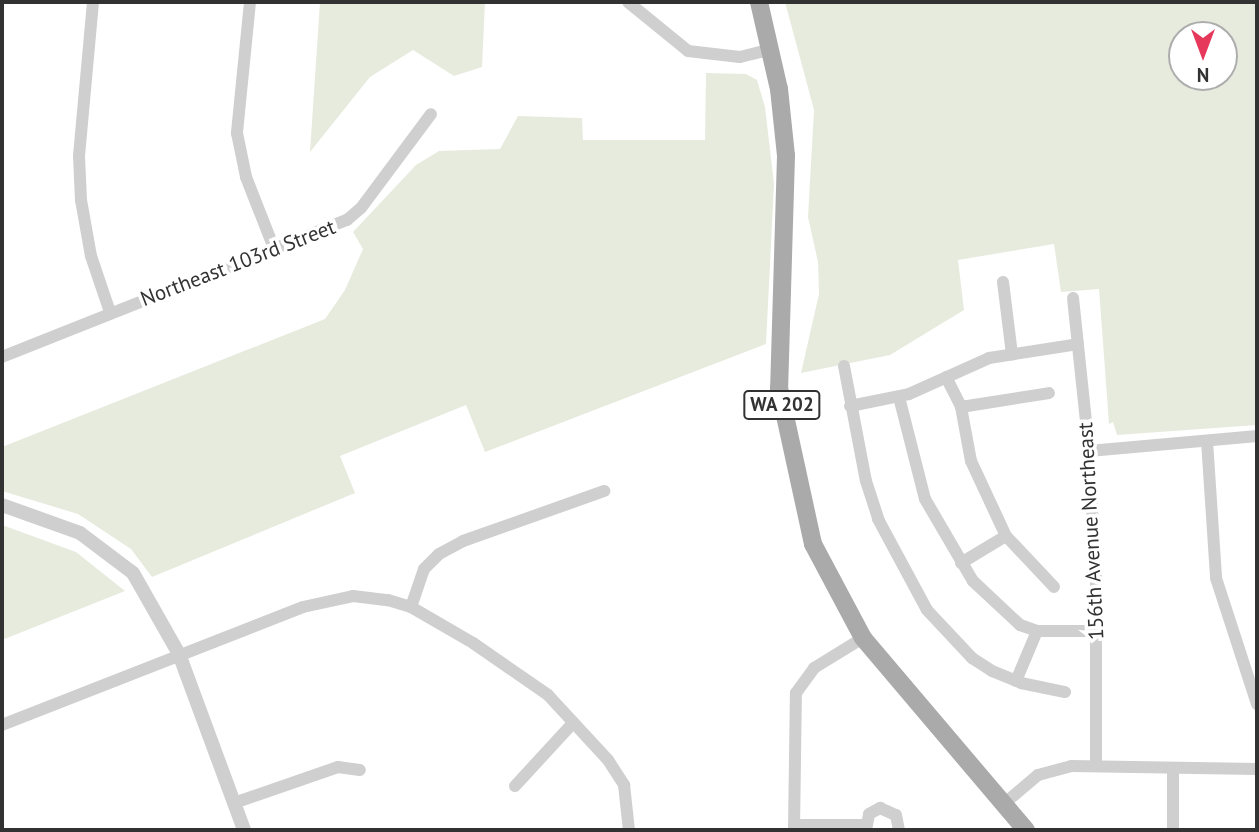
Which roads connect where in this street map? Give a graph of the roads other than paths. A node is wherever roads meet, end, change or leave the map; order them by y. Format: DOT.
graph roads {
  1 [pos="93,2"];
  2 [pos="250,2"];
  3 [pos="628,2"];
  4 [pos="759,2"];
  5 [pos="772,49"];
  6 [pos="431,114"];
  7 [pos="275,251"];
  8 [pos="1003,282"];
  9 [pos="1073,298"];
  10 [pos="110,312"];
  11 [pos="1078,344"];
  12 [pos="1012,354"];
  13 [pos="2,357"];
  14 [pos="844,366"];
  15 [pos="946,377"];
  16 [pos="1049,393"];
  17 [pos="899,397"];
  18 [pos="850,406"];
  19 [pos="961,407"];
  20 [pos="1257,436"];
  21 [pos="1207,441"];
  22 [pos="1089,451"];
  23 [pos="604,491"];
  24 [pos="2,505"];
  25 [pos="1006,536"];
  26 [pos="961,563"];
  27 [pos="1054,587"];
  28 [pos="411,607"];
  29 [pos="1037,631"];
  30 [pos="1096,631"];
  31 [pos="863,638"];
  32 [pos="179,654"];
  33 [pos="1016,681"];
  34 [pos="1065,692"];
  35 [pos="1257,704"];
  36 [pos="573,723"];
  37 [pos="2,725"];
  38 [pos="1096,765"];
  39 [pos="360,769"];
  40 [pos="1173,769"];
  41 [pos="1257,769"];
  42 [pos="515,786"];
  43 [pos="1006,802"];
  44 [pos="234,803"];
  45 [pos="793,827"];
  46 [pos="866,828"];
  47 [pos="244,830"];
  48 [pos="629,830"];
  49 [pos="899,830"];
  50 [pos="1026,830"];
  51 [pos="1172,830"];
  1 -- 10 [label="street"];
  2 -- 7 [label="street"];
  3 -- 5 [label="street"];
  4 -- 5 [label="main road, WA 202"];
  5 -- 31 [label="main road, WA 202"];
  6 -- 7 [label="street, Northeast 103rd Street"];
  7 -- 10 [label="street, Northeast 103rd Street"];
  8 -- 12 [label="street"];
  9 -- 11 [label="street, 156th Avenue Northeast"];
  10 -- 13 [label="street, Northeast 103rd Street"];
  11 -- 12 [label="street"];
  11 -- 22 [label="street, 156th Avenue Northeast"];
  12 -- 15 [label="street"];
  14 -- 18 [label="street"];
  15 -- 17 [label="street"];
  15 -- 19 [label="street"];
  16 -- 19 [label="street"];
  17 -- 18 [label="street"];
  17 -- 26 [label="street"];
  18 -- 33 [label="street"];
  19 -- 25 [label="street"];
  20 -- 21 [label="street"];
  21 -- 22 [label="street"];
  21 -- 35 [label="street"];
  22 -- 30 [label="street, 156th Avenue Northeast"];
  23 -- 28 [label="street"];
  24 -- 32 [label="street"];
  25 -- 26 [label="street"];
  25 -- 27 [label="street"];
  26 -- 29 [label="street"];
  28 -- 32 [label="street"];
  28 -- 36 [label="street"];
  29 -- 30 [label="street"];
  29 -- 33 [label="street"];
  30 -- 38 [label="street, 156th Avenue Northeast"];
  31 -- 43 [label="main road, WA 202"];
  31 -- 45 [label="street"];
  32 -- 37 [label="street"];
  32 -- 44 [label="street"];
  33 -- 34 [label="street"];
  36 -- 42 [label="street"];
  36 -- 48 [label="street"];
  38 -- 40 [label="street"];
  38 -- 43 [label="street"];
  39 -- 44 [label="street"];
  40 -- 41 [label="street"];
  40 -- 51 [label="street"];
  43 -- 50 [label="main road, WA 202"];
  44 -- 47 [label="street"];
  45 -- 46 [label="street"];
  46 -- 49 [label="street"];
}
